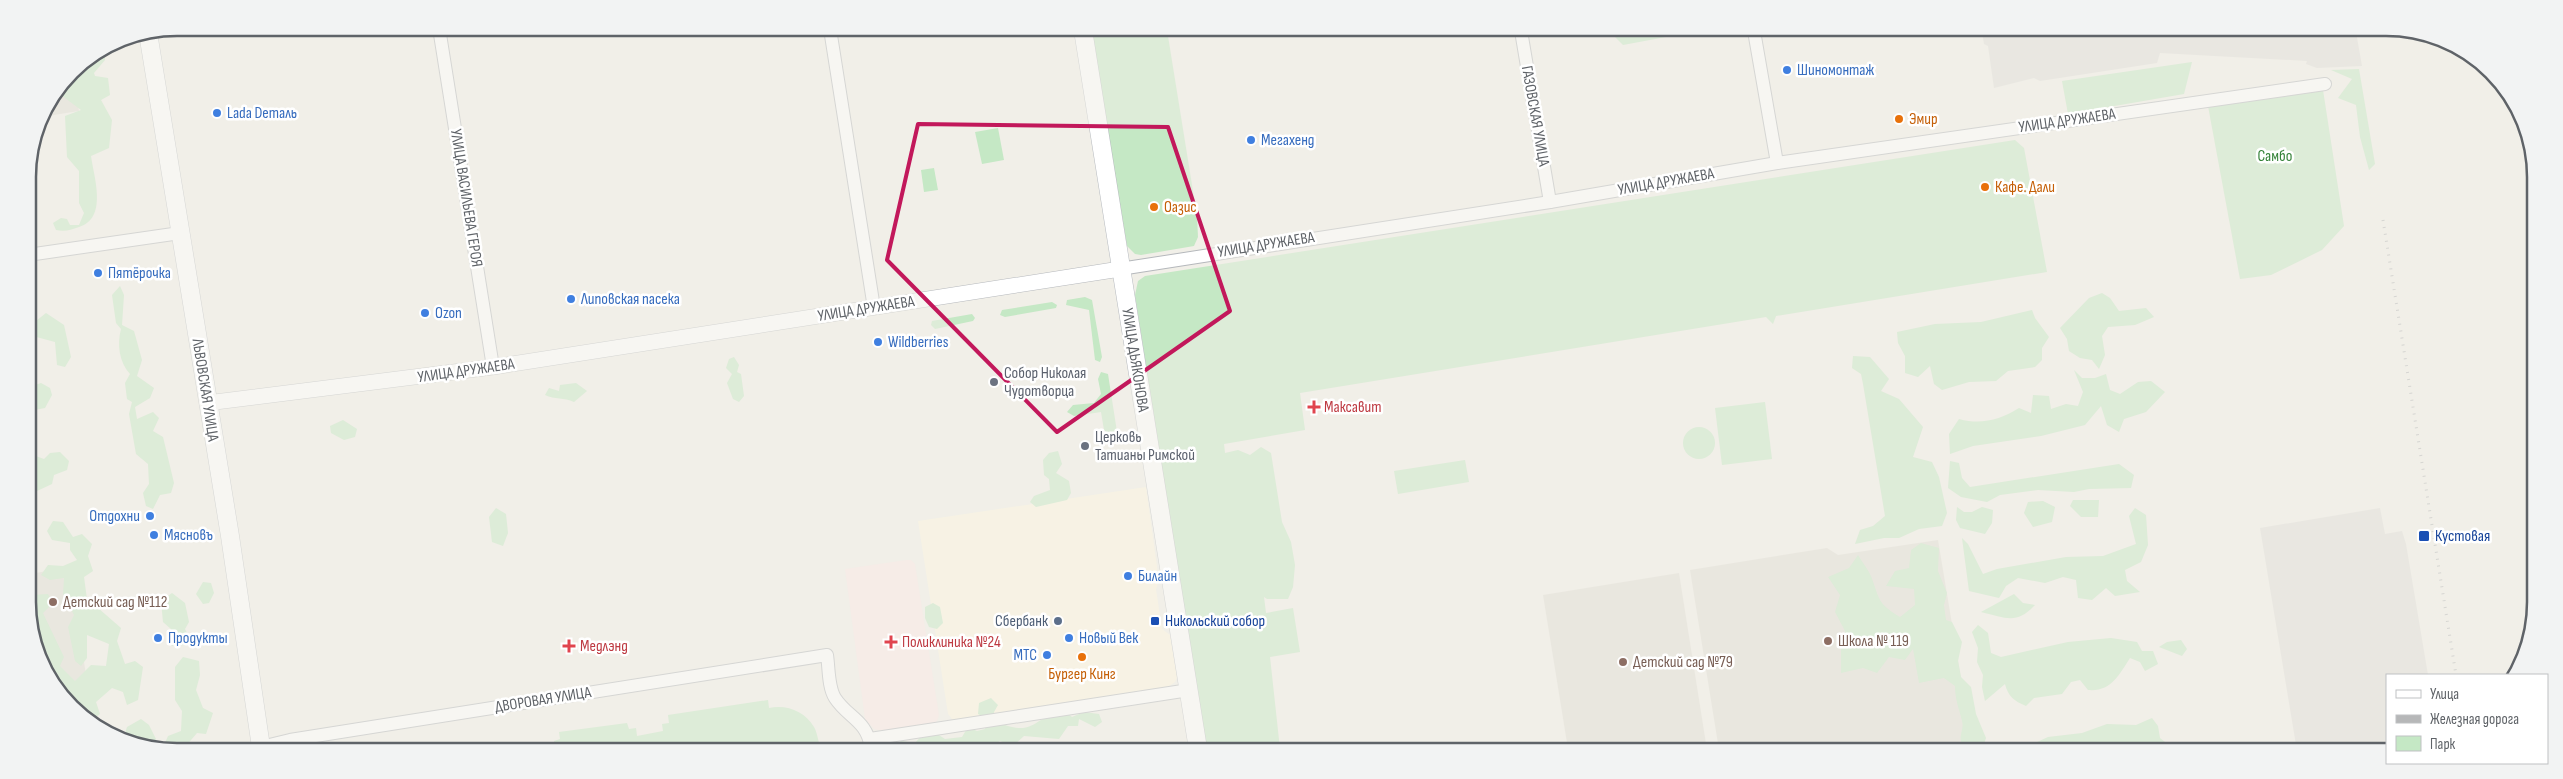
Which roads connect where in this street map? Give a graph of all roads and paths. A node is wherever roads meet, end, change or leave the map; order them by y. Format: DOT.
graph roads {
  1 [pos="440,36"];
  2 [pos="831,36"];
  3 [pos="1084,36"];
  4 [pos="1521,36"];
  5 [pos="1755,36"];
  6 [pos="149,39"];
  7 [pos="2326,84"];
  8 [pos="1777,163"];
  9 [pos="1550,202"];
  10 [pos="180,233"];
  11 [pos="37,254"];
  12 [pos="1120,269"];
  13 [pos="874,308"];
  14 [pos="493,367"];
  15 [pos="207,403"];
  16 [pos="1189,690"];
  17 [pos="260,743"];
  18 [pos="278,743"];
  19 [pos="870,743"];
  20 [pos="872,743"];
  21 [pos="1197,743"];
  1 -- 14 [label="street, УЛИЦА ВАСИЛЬЕВА ГЕРОЯ"];
  2 -- 13 [label="street"];
  3 -- 12 [label="main road, УЛИЦА ДЬЯКОНОВА"];
  4 -- 9 [label="street, ГАЗОВСКАЯ УЛИЦА"];
  5 -- 8 [label="street"];
  6 -- 10 [label="main road, ЛЬВОВСКАЯ УЛИЦА"];
  7 -- 8 [label="street, УЛИЦА ДРУЖАЕВА"];
  8 -- 9 [label="street, УЛИЦА ДРУЖАЕВА"];
  9 -- 12 [label="street, УЛИЦА ДРУЖАЕВА"];
  10 -- 11 [label="street"];
  10 -- 15 [label="main road, ЛЬВОВСКАЯ УЛИЦА"];
  12 -- 13 [label="street, УЛИЦА ДРУЖАЕВА"];
  12 -- 16 [label="main road, УЛИЦА ДЬЯКОНОВА"];
  13 -- 14 [label="street, УЛИЦА ДРУЖАЕВА"];
  14 -- 15 [label="street, УЛИЦА ДРУЖАЕВА"];
  15 -- 17 [label="main road, ЛЬВОВСКАЯ УЛИЦА"];
  16 -- 20 [label="street"];
  16 -- 21 [label="main road, УЛИЦА ДЬЯКОНОВА"];
  18 -- 19 [label="street, ДВОРОВАЯ УЛИЦА"];
}
